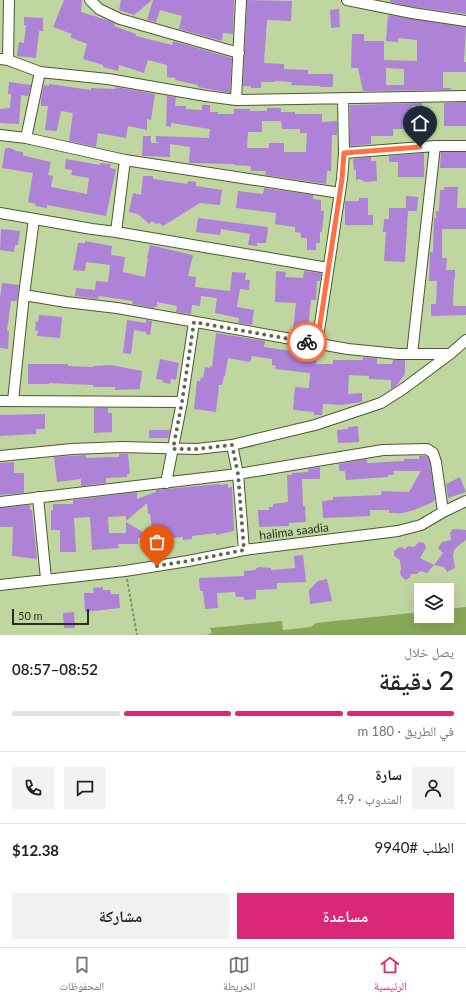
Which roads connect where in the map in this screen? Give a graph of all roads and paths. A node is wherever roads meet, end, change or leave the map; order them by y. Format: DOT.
graph roads {
  1 [pos="9,0"];
  2 [pos="90,0"];
  3 [pos="241,0"];
  4 [pos="347,0"];
  5 [pos="466,21"];
  6 [pos="239,52"];
  7 [pos="4,60"];
  8 [pos="40,72"];
  9 [pos="466,96"];
  10 [pos="343,98"];
  11 [pos="236,100"];
  12 [pos="0,135"];
  13 [pos="26,138"];
  14 [pos="435,146"];
  15 [pos="466,146"];
  16 [pos="344,153"];
  17 [pos="125,160"];
  18 [pos="340,193"];
  19 [pos="0,212"];
  20 [pos="34,219"];
  21 [pos="116,232"];
  22 [pos="328,268"];
  23 [pos="24,295"];
  24 [pos="194,322"];
  25 [pos="466,340"];
  26 [pos="317,344"];
  27 [pos="412,354"];
  28 [pos="450,354"];
  29 [pos="0,401"];
  30 [pos="13,401"];
  31 [pos="182,402"];
  32 [pos="232,445"];
  33 [pos="173,449"];
  34 [pos="0,456"];
  35 [pos="238,474"];
  36 [pos="166,483"];
  37 [pos="38,497"];
  38 [pos="466,501"];
  39 [pos="0,502"];
  40 [pos="443,512"];
  41 [pos="244,550"];
  42 [pos="125,571"];
  43 [pos="46,580"];
  44 [pos="0,586"];
  45 [pos="137,635"];
  1 -- 7 [label="street"];
  2 -- 6 [label="street"];
  3 -- 6 [label="street"];
  4 -- 5 [label="street"];
  6 -- 11 [label="street"];
  7 -- 8 [label="street"];
  8 -- 11 [label="street"];
  8 -- 13 [label="street"];
  9 -- 10 [label="street"];
  10 -- 11 [label="street"];
  10 -- 16 [label="street"];
  12 -- 13 [label="street"];
  13 -- 17 [label="street"];
  14 -- 15 [label="street"];
  14 -- 16 [label="street"];
  14 -- 27 [label="street"];
  16 -- 18 [label="street"];
  17 -- 18 [label="street"];
  17 -- 21 [label="street"];
  18 -- 22 [label="street"];
  19 -- 20 [label="street"];
  20 -- 21 [label="street"];
  20 -- 23 [label="street"];
  21 -- 22 [label="street"];
  22 -- 26 [label="street"];
  23 -- 24 [label="street"];
  23 -- 30 [label="street"];
  24 -- 26 [label="street"];
  24 -- 31 [label="street"];
  25 -- 28 [label="street"];
  26 -- 27 [label="street"];
  27 -- 28 [label="street"];
  28 -- 32 [label="street"];
  29 -- 30 [label="street"];
  30 -- 31 [label="street"];
  31 -- 33 [label="street"];
  32 -- 33 [label="street"];
  32 -- 35 [label="street"];
  33 -- 34 [label="street"];
  33 -- 36 [label="street"];
  35 -- 36 [label="street"];
  35 -- 40 [label="street"];
  35 -- 41 [label="street"];
  36 -- 37 [label="street"];
  37 -- 39 [label="street"];
  37 -- 43 [label="street"];
  38 -- 40 [label="street, halima saadia"];
  40 -- 41 [label="street, halima saadia"];
  41 -- 42 [label="street, halima saadia"];
  42 -- 43 [label="street, halima saadia"];
  42 -- 45 [label="path"];
  43 -- 44 [label="street, halima saadia"];
}
